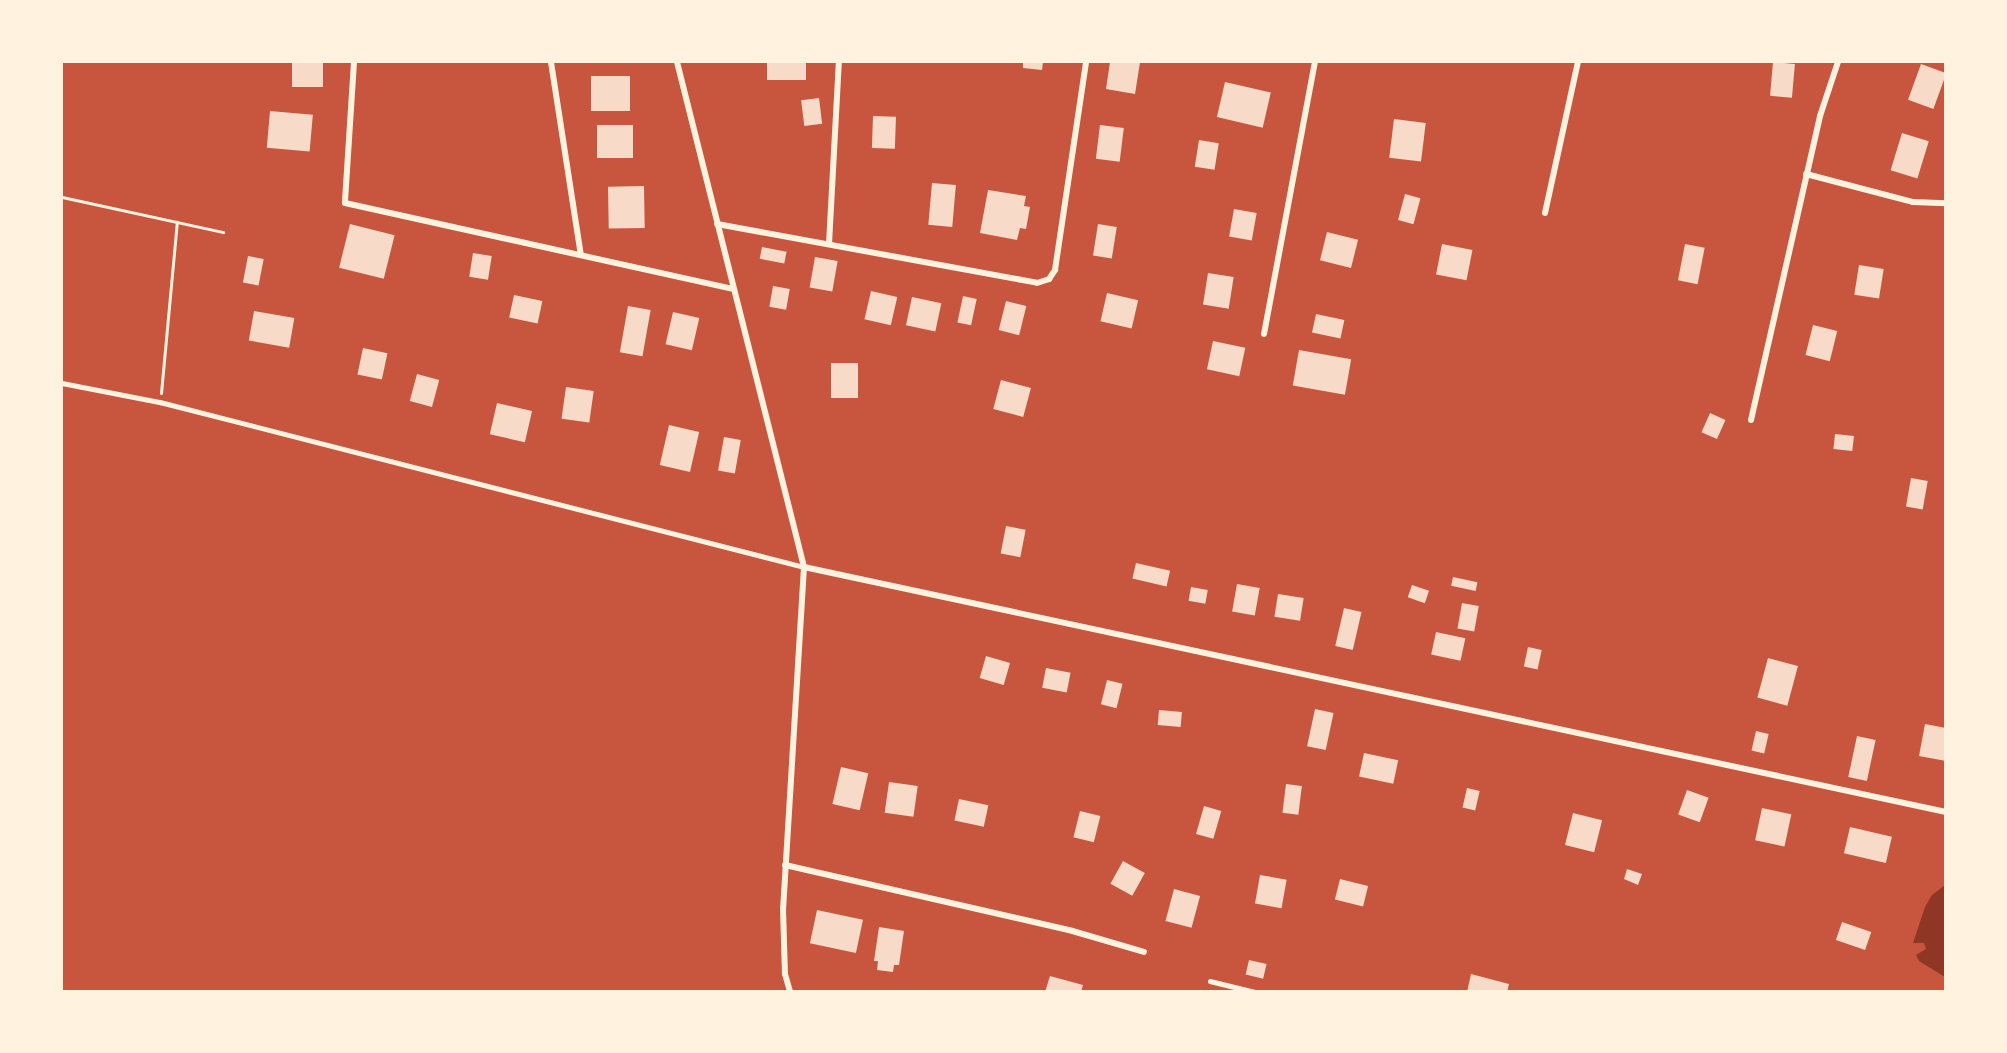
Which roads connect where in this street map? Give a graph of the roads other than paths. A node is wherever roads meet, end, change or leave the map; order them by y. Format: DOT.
graph roads {
  1 [pos="354,62"];
  2 [pos="551,62"];
  3 [pos="677,62"];
  4 [pos="839,62"];
  5 [pos="1086,62"];
  6 [pos="1315,62"];
  7 [pos="1578,62"];
  8 [pos="1838,62"];
  9 [pos="1806,174"];
  10 [pos="1946,202"];
  11 [pos="1545,213"];
  12 [pos="717,224"];
  13 [pos="829,244"];
  14 [pos="581,255"];
  15 [pos="733,288"];
  16 [pos="1264,334"];
  17 [pos="62,383"];
  18 [pos="1751,420"];
  19 [pos="804,567"];
  20 [pos="1946,812"];
  21 [pos="786,865"];
  22 [pos="1144,952"];
  23 [pos="1210,981"];
  24 [pos="790,992"];
  25 [pos="1255,992"];
  1 -- 14 [label="street"];
  2 -- 14 [label="street"];
  3 -- 12 [label="street"];
  4 -- 13 [label="street"];
  5 -- 13 [label="street"];
  6 -- 16 [label="street"];
  7 -- 11 [label="street"];
  8 -- 9 [label="street"];
  9 -- 10 [label="street"];
  9 -- 18 [label="street"];
  12 -- 13 [label="street"];
  12 -- 15 [label="street"];
  14 -- 15 [label="street"];
  15 -- 19 [label="street"];
  17 -- 19 [label="lane"];
  19 -- 20 [label="street"];
  19 -- 21 [label="street"];
  21 -- 22 [label="street"];
  21 -- 24 [label="street"];
  23 -- 25 [label="lane"];
}
